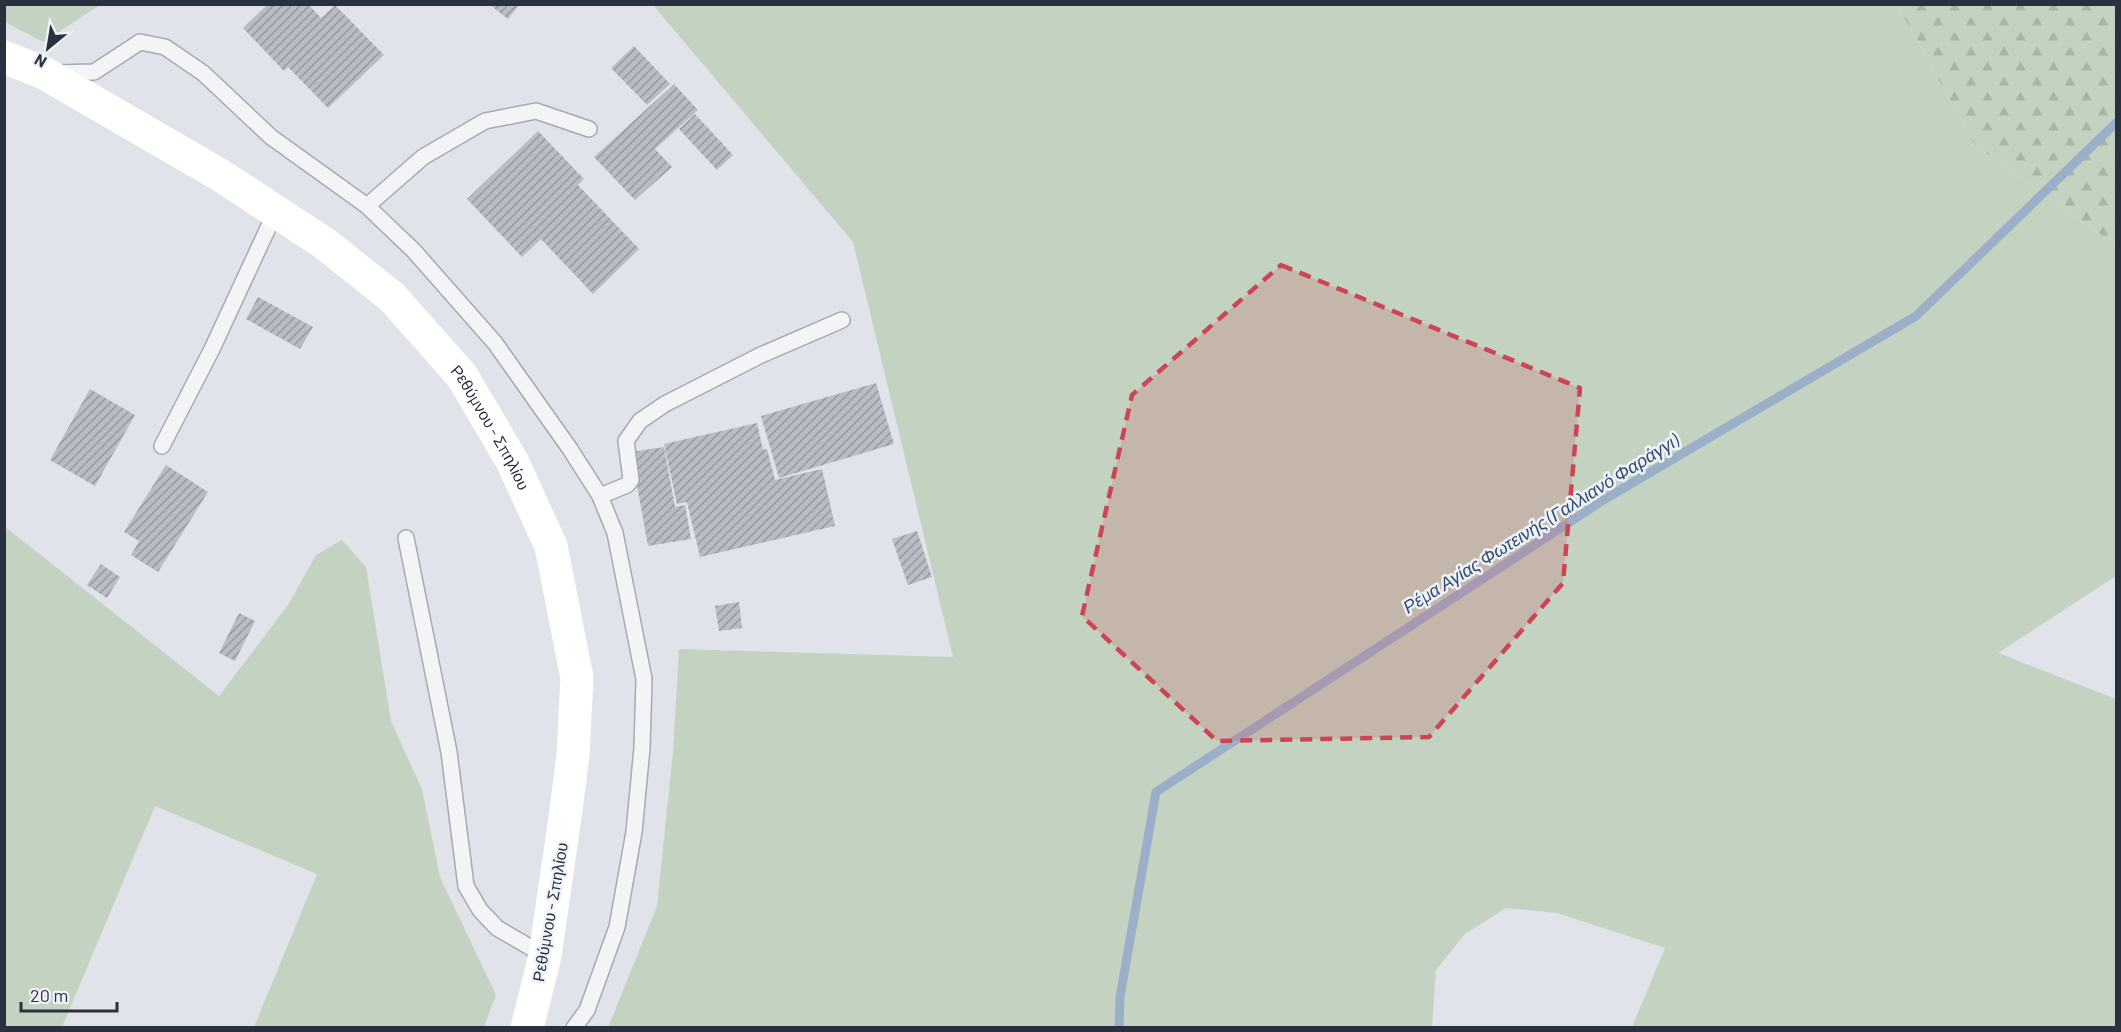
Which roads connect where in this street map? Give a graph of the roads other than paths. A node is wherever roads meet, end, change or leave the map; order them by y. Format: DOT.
graph roads {
  1 [pos="4,57"];
  2 [pos="44,73"];
  3 [pos="589,129"];
  4 [pos="367,206"];
  5 [pos="275,213"];
  6 [pos="842,320"];
  7 [pos="162,446"];
  8 [pos="600,496"];
  9 [pos="406,538"];
  10 [pos="545,956"];
  11 [pos="527,1028"];
  12 [pos="574,1028"];
  1 -- 2 [label="main road, Ρεθύμνου - Σπηλίου"];
  2 -- 4 [label="lane"];
  2 -- 5 [label="main road, Ρεθύμνου - Σπηλίου"];
  3 -- 4 [label="lane"];
  4 -- 8 [label="lane"];
  5 -- 7 [label="lane"];
  5 -- 10 [label="main road, Ρεθύμνου - Σπηλίου"];
  6 -- 8 [label="lane"];
  8 -- 12 [label="lane"];
  9 -- 10 [label="lane"];
  10 -- 11 [label="main road, Ρεθύμνου - Σπηλίου"];
}
